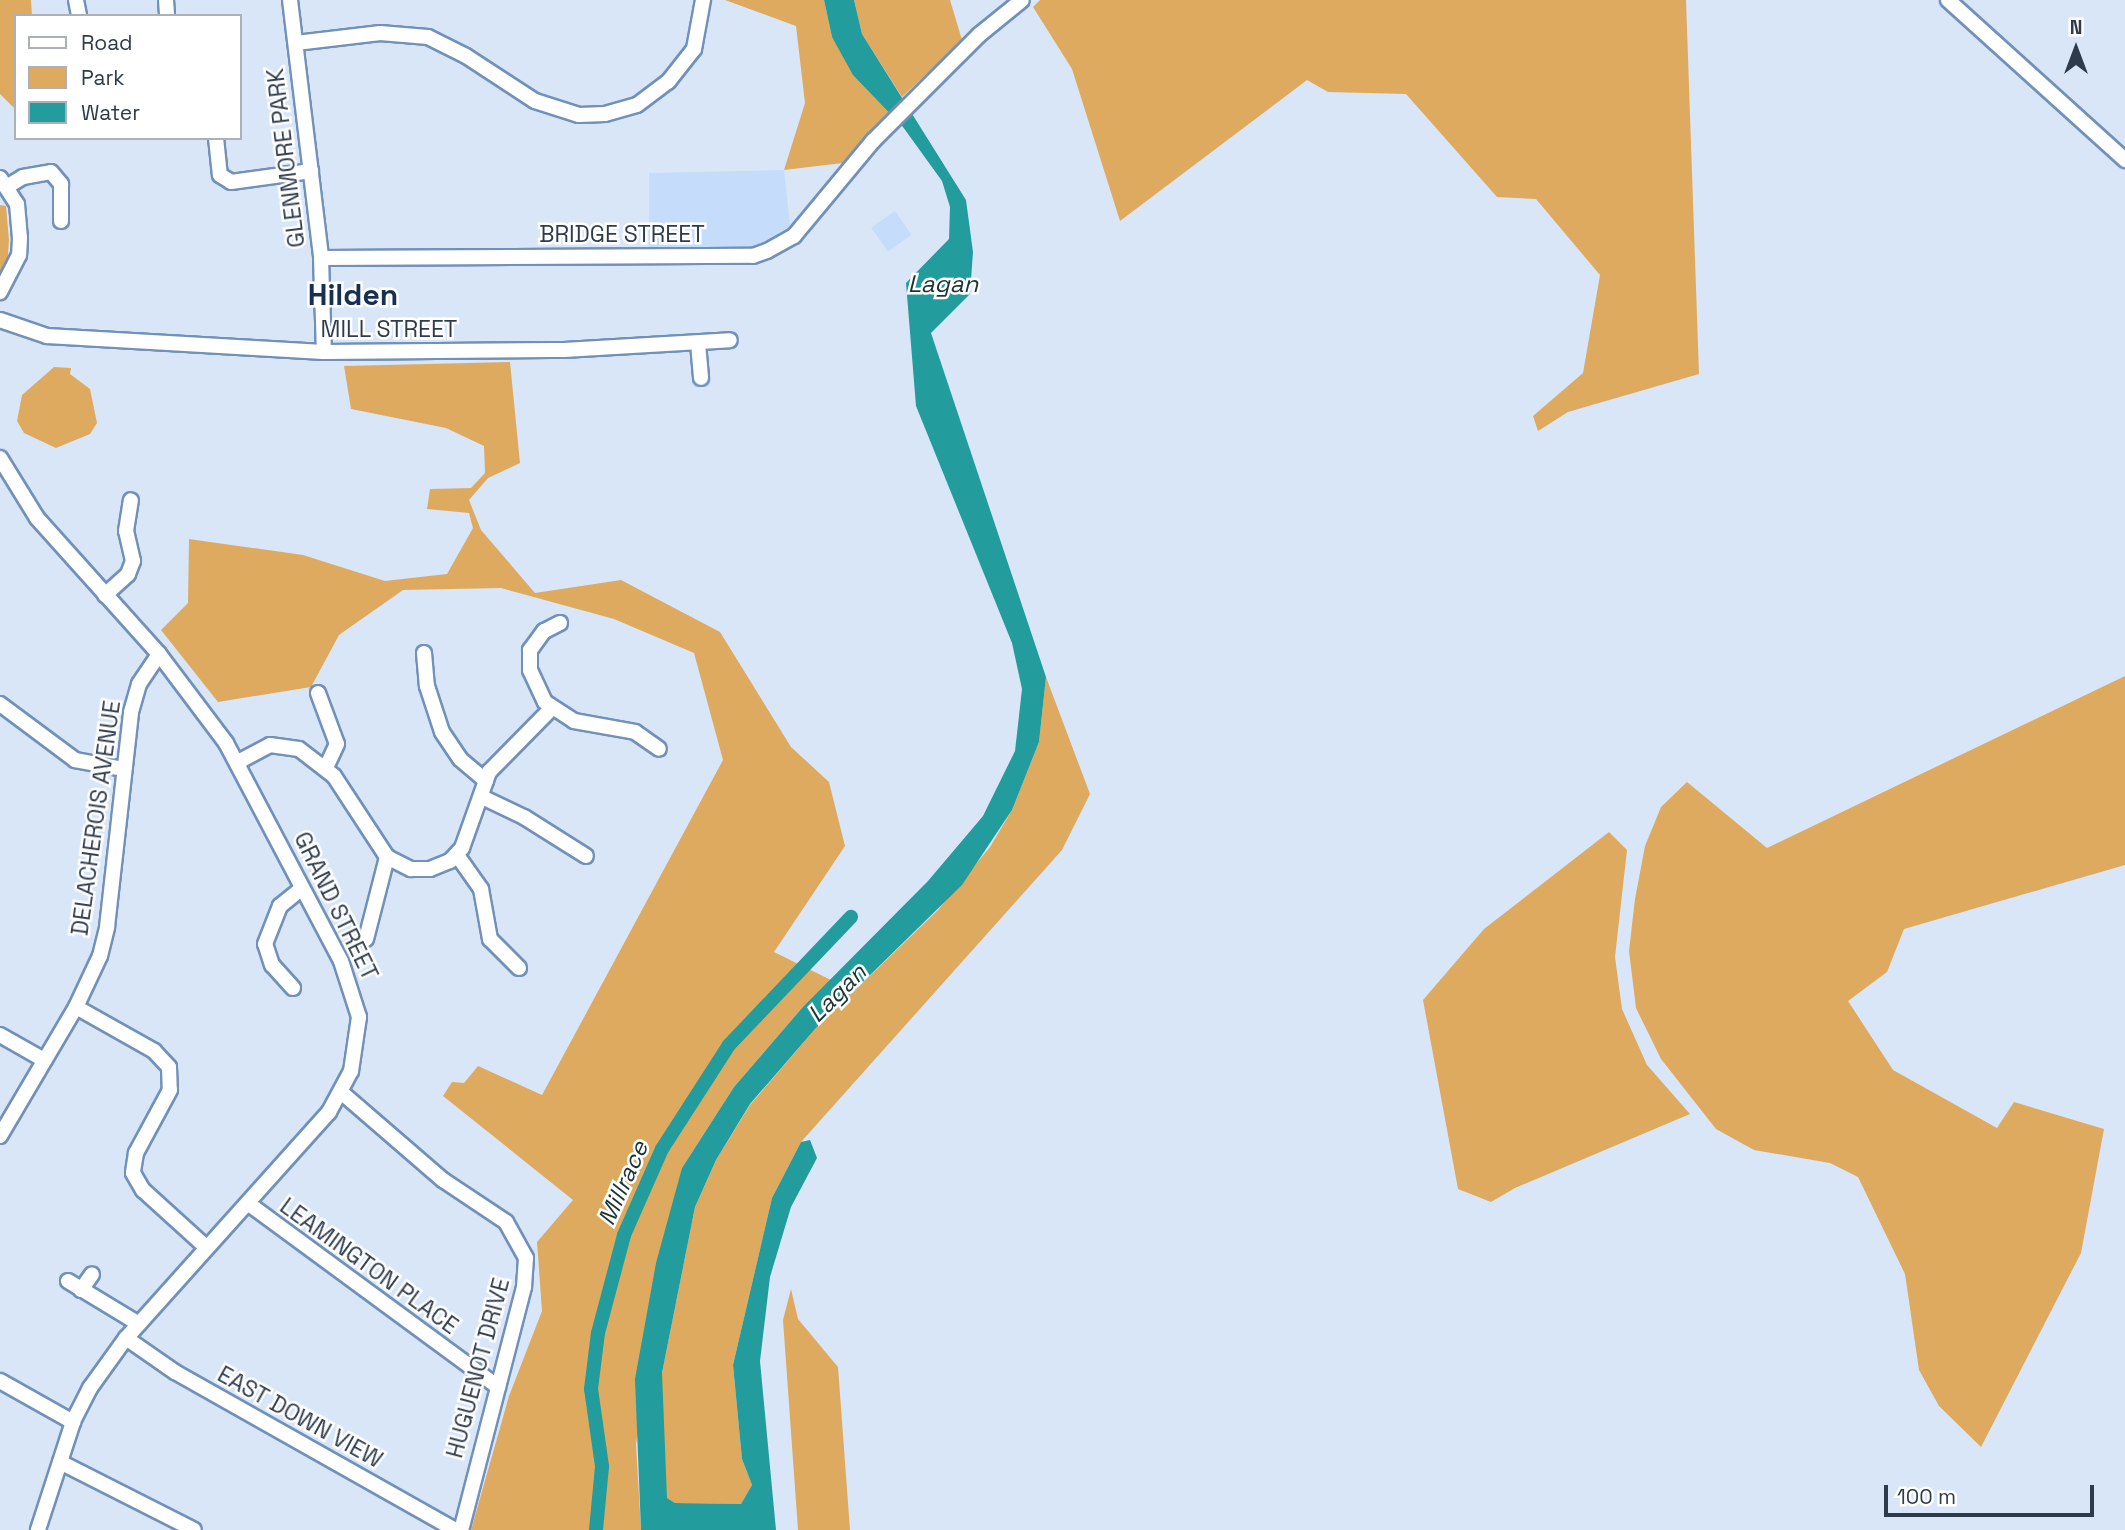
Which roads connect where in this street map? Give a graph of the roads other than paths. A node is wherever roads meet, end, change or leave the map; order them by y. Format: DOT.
graph roads {
  1 [pos="290,0"];
  2 [pos="703,0"];
  3 [pos="1022,0"];
  4 [pos="1948,0"];
  5 [pos="296,43"];
  6 [pos="216,140"];
  7 [pos="2125,160"];
  8 [pos="311,171"];
  9 [pos="4,182"];
  10 [pos="61,222"];
  11 [pos="321,258"];
  12 [pos="0,292"];
  13 [pos="0,320"];
  14 [pos="730,340"];
  15 [pos="698,343"];
  16 [pos="324,352"];
  17 [pos="701,378"];
  18 [pos="0,458"];
  19 [pos="131,500"];
  20 [pos="105,595"];
  21 [pos="560,623"];
  22 [pos="424,653"];
  23 [pos="159,654"];
  24 [pos="318,693"];
  25 [pos="0,705"];
  26 [pos="551,709"];
  27 [pos="659,749"];
  28 [pos="238,762"];
  29 [pos="326,768"];
  30 [pos="124,769"];
  31 [pos="486,781"];
  32 [pos="482,797"];
  33 [pos="457,855"];
  34 [pos="586,856"];
  35 [pos="387,857"];
  36 [pos="302,888"];
  37 [pos="366,939"];
  38 [pos="519,968"];
  39 [pos="293,988"];
  40 [pos="76,1007"];
  41 [pos="0,1035"];
  42 [pos="44,1060"];
  43 [pos="341,1092"];
  44 [pos="0,1136"];
  45 [pos="249,1204"];
  46 [pos="207,1248"];
  47 [pos="92,1274"];
  48 [pos="68,1281"];
  49 [pos="81,1290"];
  50 [pos="139,1324"];
  51 [pos="126,1338"];
  52 [pos="0,1381"];
  53 [pos="498,1387"];
  54 [pos="73,1422"];
  55 [pos="60,1462"];
  56 [pos="38,1530"];
  57 [pos="194,1530"];
  58 [pos="458,1530"];
  1 -- 5 [label="street, GLENMORE PARK"];
  2 -- 5 [label="street"];
  3 -- 11 [label="street, BRIDGE STREET"];
  4 -- 7 [label="street"];
  5 -- 8 [label="street, GLENMORE PARK"];
  6 -- 8 [label="street"];
  8 -- 11 [label="street, GLENMORE PARK"];
  9 -- 10 [label="street"];
  9 -- 12 [label="street"];
  11 -- 16 [label="street, GLENMORE PARK"];
  13 -- 16 [label="street, MILL STREET"];
  14 -- 15 [label="street, MILL STREET"];
  15 -- 16 [label="street, MILL STREET"];
  15 -- 17 [label="street"];
  18 -- 20 [label="street, GRAND STREET"];
  19 -- 20 [label="street"];
  20 -- 23 [label="street, GRAND STREET"];
  21 -- 26 [label="street"];
  22 -- 31 [label="street"];
  23 -- 28 [label="street, GRAND STREET"];
  23 -- 30 [label="street, DELACHEROIS AVENUE"];
  24 -- 29 [label="street"];
  25 -- 30 [label="street"];
  26 -- 27 [label="street"];
  26 -- 31 [label="street"];
  28 -- 29 [label="street"];
  28 -- 36 [label="street, GRAND STREET"];
  29 -- 35 [label="street"];
  30 -- 40 [label="street, DELACHEROIS AVENUE"];
  31 -- 32 [label="street"];
  32 -- 33 [label="street"];
  32 -- 34 [label="street"];
  33 -- 35 [label="street"];
  33 -- 38 [label="street"];
  35 -- 37 [label="street"];
  36 -- 39 [label="street"];
  36 -- 43 [label="street, GRAND STREET"];
  40 -- 42 [label="street, DELACHEROIS AVENUE"];
  40 -- 46 [label="street"];
  41 -- 42 [label="street"];
  42 -- 44 [label="street, DELACHEROIS AVENUE"];
  43 -- 45 [label="street, GRAND STREET"];
  43 -- 53 [label="street, HUGUENOT DRIVE"];
  45 -- 46 [label="street, GRAND STREET"];
  45 -- 53 [label="street, LEAMINGTON PLACE"];
  46 -- 50 [label="street, GRAND STREET"];
  47 -- 49 [label="street"];
  48 -- 49 [label="street"];
  49 -- 50 [label="street"];
  50 -- 51 [label="street, GRAND STREET"];
  51 -- 54 [label="street, GRAND STREET"];
  51 -- 58 [label="street, EAST DOWN VIEW"];
  52 -- 54 [label="street"];
  53 -- 58 [label="street, HUGUENOT DRIVE"];
  54 -- 55 [label="street, GRAND STREET"];
  55 -- 56 [label="street, GRAND STREET"];
  55 -- 57 [label="street"];
}
